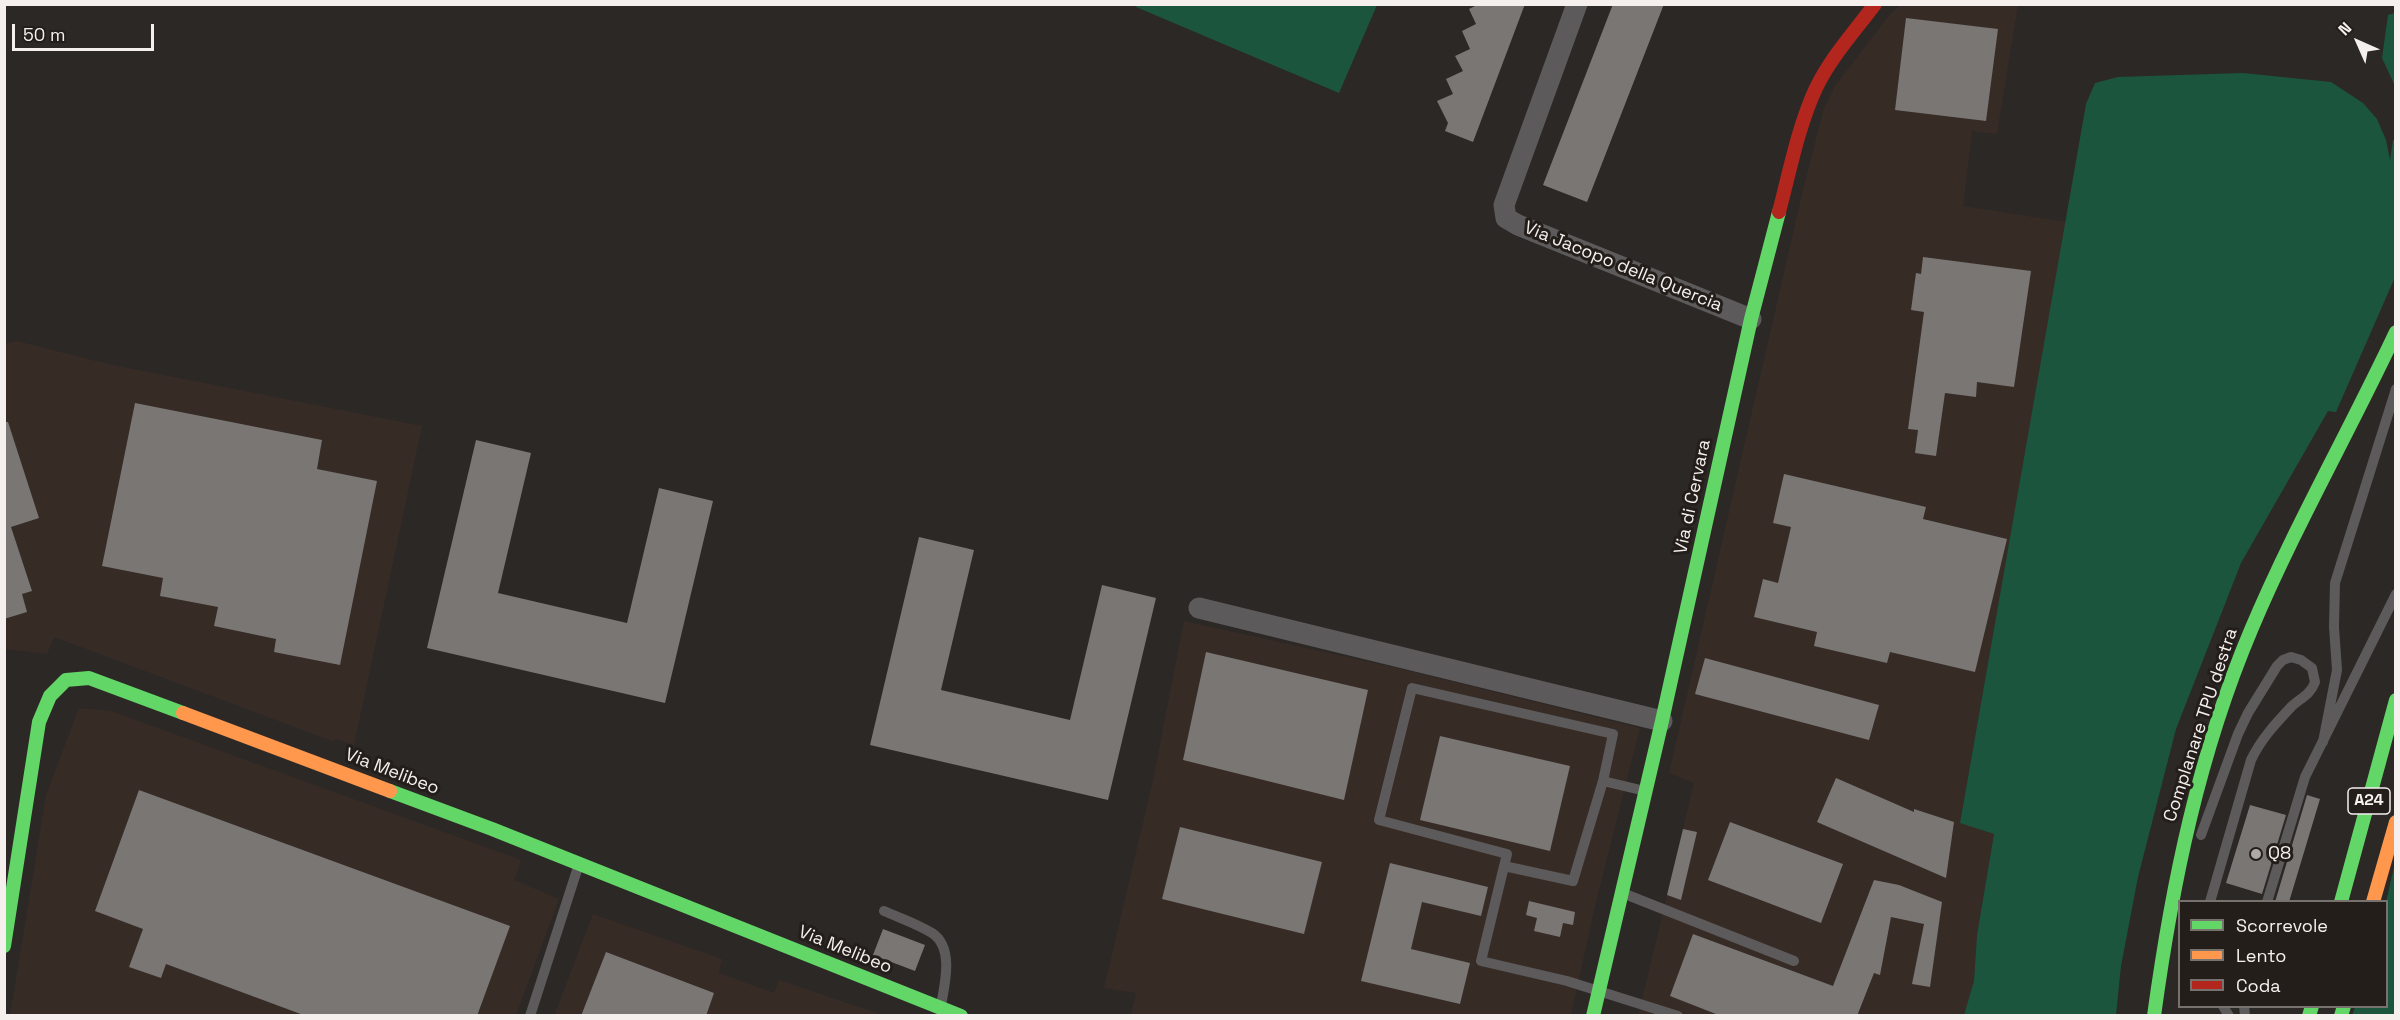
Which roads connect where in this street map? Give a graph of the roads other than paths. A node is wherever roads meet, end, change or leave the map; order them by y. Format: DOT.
graph roads {
  1 [pos="1577,4"];
  2 [pos="1875,4"];
  3 [pos="1751,319"];
  4 [pos="2396,332"];
  5 [pos="2396,390"];
  6 [pos="2396,594"];
  7 [pos="1199,608"];
  8 [pos="2396,700"];
  9 [pos="1662,721"];
  10 [pos="2323,742"];
  11 [pos="1603,781"];
  12 [pos="1646,791"];
  13 [pos="2396,822"];
  14 [pos="579,864"];
  15 [pos="1504,866"];
  16 [pos="1622,893"];
  17 [pos="2211,900"];
  18 [pos="2268,900"];
  19 [pos="2342,900"];
  20 [pos="2374,900"];
  21 [pos="884,911"];
  22 [pos="2166,925"];
  23 [pos="4,946"];
  24 [pos="1794,961"];
  25 [pos="1599,990"];
  26 [pos="940,1008"];
  27 [pos="530,1016"];
  28 [pos="961,1016"];
  29 [pos="1593,1016"];
  30 [pos="1678,1016"];
  31 [pos="2154,1016"];
  1 -- 3 [label="street, Via Jacopo della Quercia"];
  2 -- 3 [label="main road, Via di Cervara"];
  3 -- 9 [label="main road, Via di Cervara"];
  4 -- 22 [label="main road, Complanare TPU destra"];
  5 -- 10 [label="lane"];
  6 -- 10 [label="lane"];
  7 -- 9 [label="street"];
  8 -- 19 [label="main road, A24"];
  9 -- 12 [label="main road, Via di Cervara"];
  10 -- 18 [label="lane"];
  11 -- 12 [label="lane"];
  11 -- 15 [label="lane"];
  11 -- 15 [label="lane"];
  12 -- 16 [label="main road, Via di Cervara"];
  13 -- 20 [label="main road, A24"];
  14 -- 23 [label="main road, Via Melibeo"];
  14 -- 26 [label="main road, Via Melibeo"];
  14 -- 27 [label="lane"];
  15 -- 25 [label="lane"];
  16 -- 24 [label="lane"];
  16 -- 25 [label="main road, Via di Cervara"];
  17 -- 22 [label="lane"];
  21 -- 26 [label="lane"];
  22 -- 31 [label="main road, Complanare TPU destra"];
  25 -- 29 [label="main road, Via di Cervara"];
  25 -- 30 [label="lane"];
  26 -- 28 [label="main road, Via Melibeo"];
}
